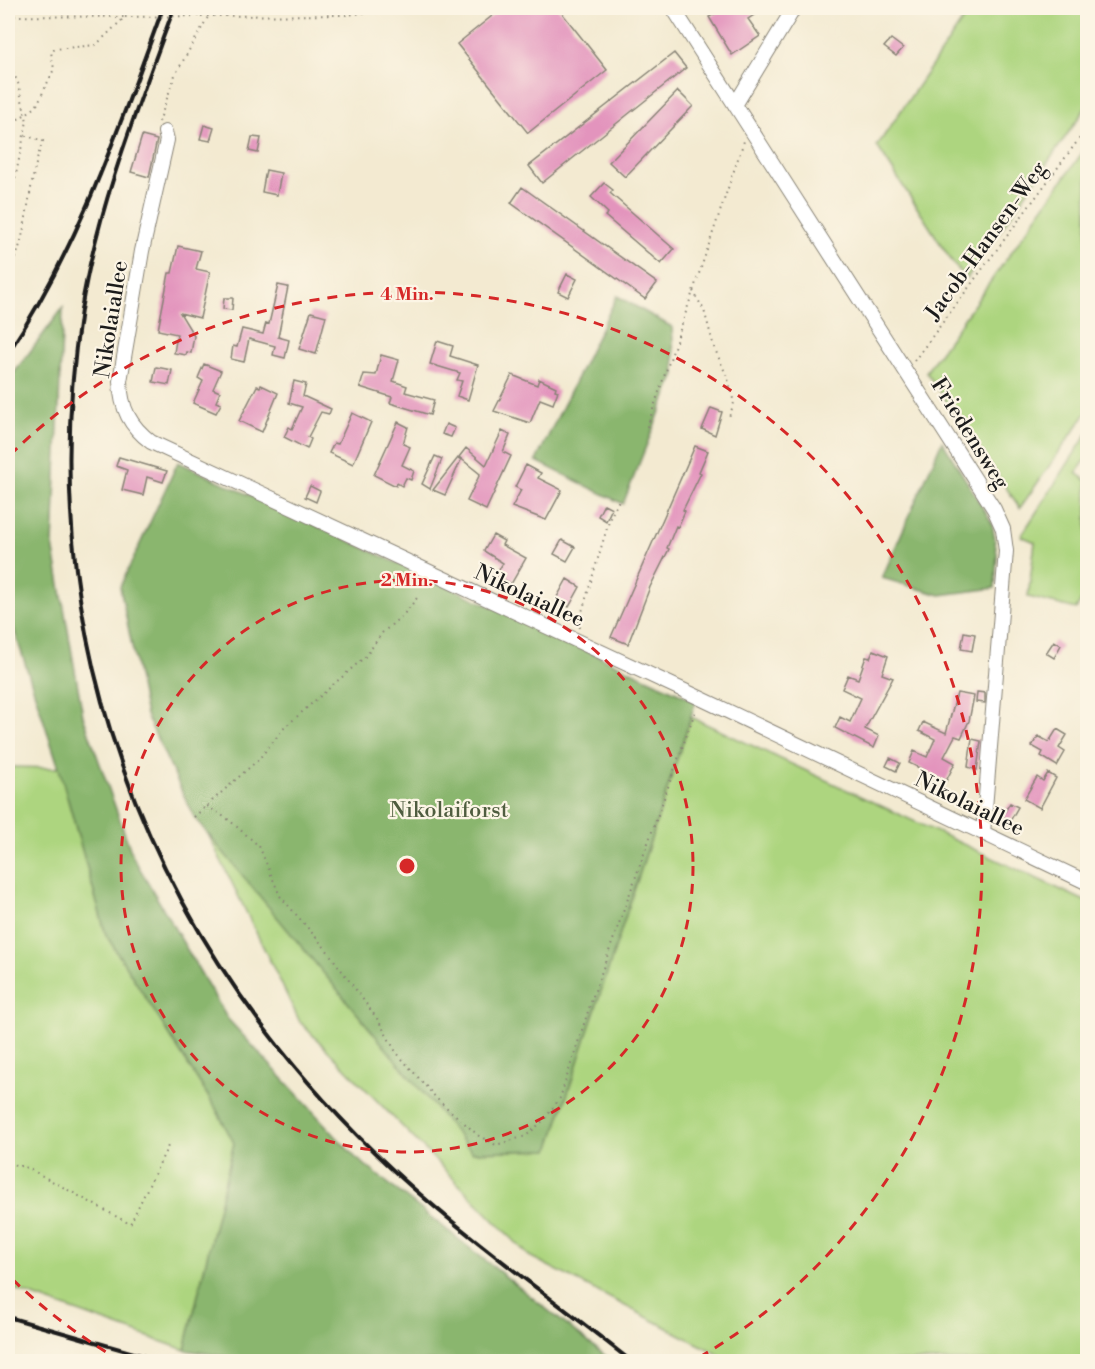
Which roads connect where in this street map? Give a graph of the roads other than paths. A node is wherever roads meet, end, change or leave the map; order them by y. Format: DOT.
graph roads {
  1 [pos="672,8"];
  2 [pos="794,8"];
  3 [pos="735,105"];
  4 [pos="165,132"];
  5 [pos="983,833"];
  6 [pos="1088,883"];
  1 -- 3 [label="street, Friedensweg"];
  2 -- 3 [label="street"];
  3 -- 5 [label="street, Friedensweg"];
  4 -- 5 [label="street, Nikolaiallee"];
  5 -- 6 [label="street, Nikolaiallee"];
}
